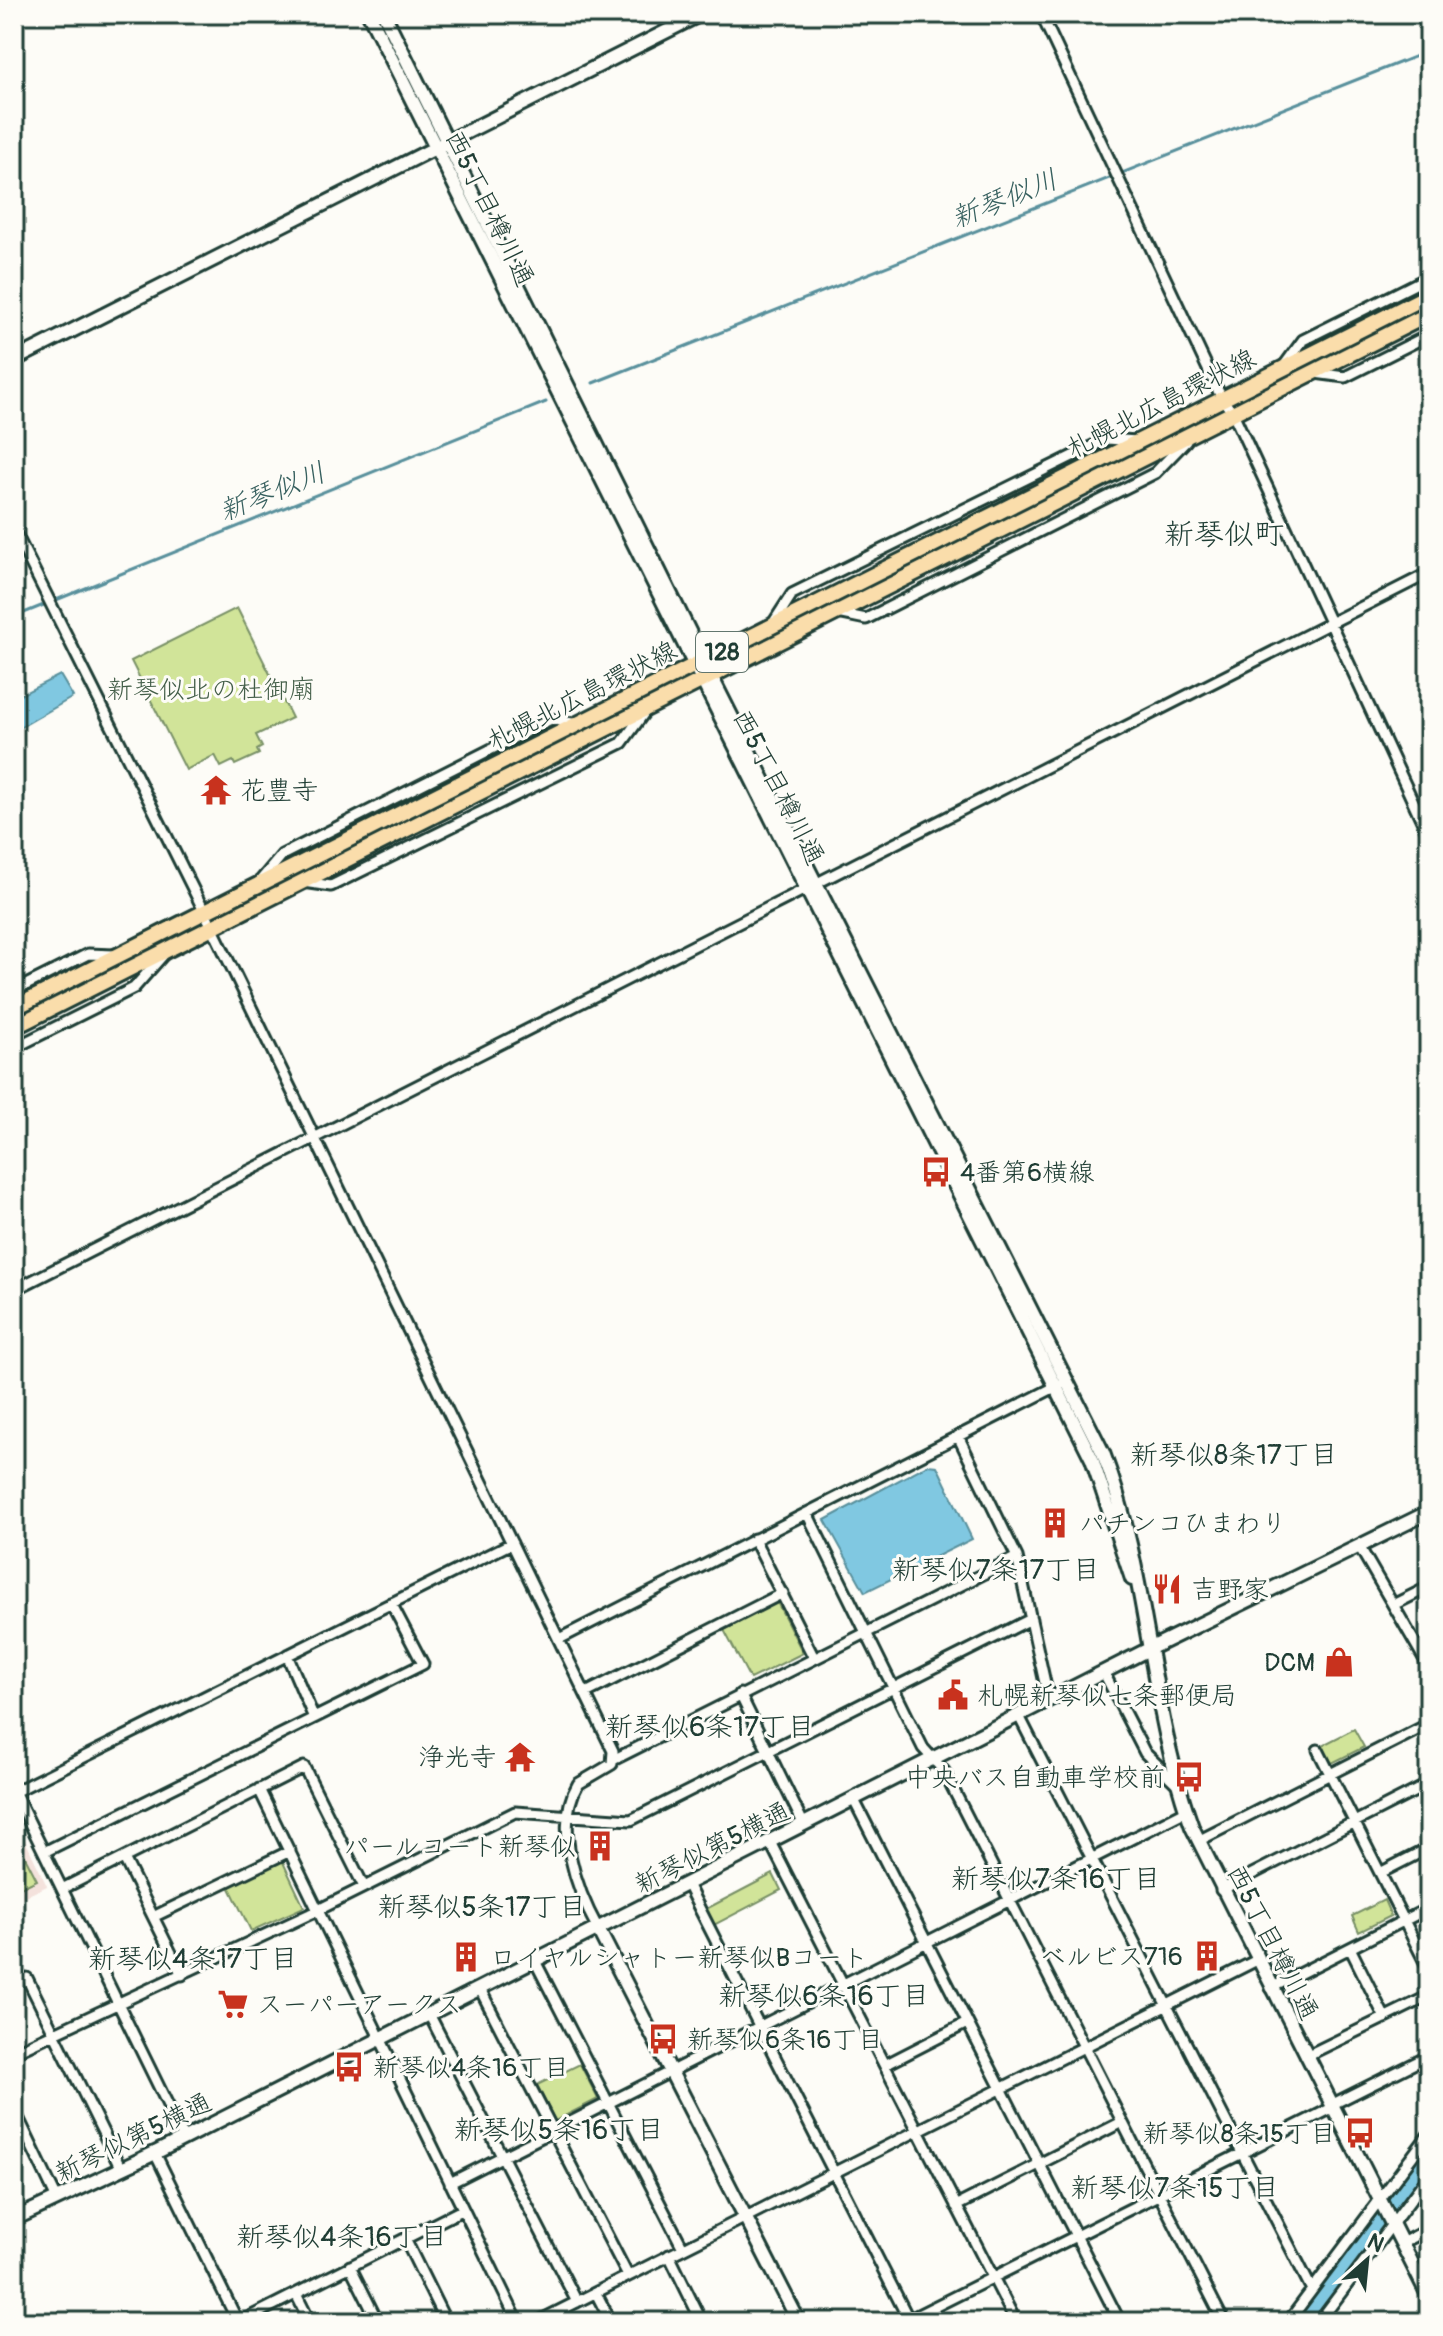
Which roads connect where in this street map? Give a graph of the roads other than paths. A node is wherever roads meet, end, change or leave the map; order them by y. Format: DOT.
graph roads {
  1 [pos="369,14"];
  2 [pos="384,14"];
  3 [pos="701,14"];
  4 [pos="1041,14"];
  5 [pos="441,144"];
  6 [pos="1429,277"];
  7 [pos="1429,295"];
  8 [pos="1429,314"];
  9 [pos="1429,335"];
  10 [pos="14,360"];
  11 [pos="1282,369"];
  12 [pos="1312,373"];
  13 [pos="1222,399"];
  14 [pos="1233,413"];
  15 [pos="14,530"];
  16 [pos="1429,573"];
  17 [pos="1328,624"];
  18 [pos="698,664"];
  19 [pos="706,679"];
  20 [pos="1429,836"];
  21 [pos="811,886"];
  22 [pos="203,913"];
  23 [pos="212,927"];
  24 [pos="169,949"];
  25 [pos="119,955"];
  26 [pos="14,991"];
  27 [pos="14,1008"];
  28 [pos="14,1027"];
  29 [pos="14,1048"];
  30 [pos="313,1139"];
  31 [pos="14,1290"];
  32 [pos="1060,1384"];
  33 [pos="958,1436"];
  34 [pos="1429,1512"];
  35 [pos="807,1513"];
  36 [pos="754,1539"];
  37 [pos="512,1543"];
  38 [pos="1359,1546"];
  39 [pos="1017,1557"];
  40 [pos="1429,1587"];
  41 [pos="783,1593"];
  42 [pos="391,1603"];
  43 [pos="1393,1605"];
  44 [pos="1031,1619"];
  45 [pos="866,1634"];
  46 [pos="559,1639"];
  47 [pos="1149,1649"];
  48 [pos="1425,1652"];
  49 [pos="287,1655"];
  50 [pos="814,1658"];
  51 [pos="1429,1667"];
  52 [pos="1104,1673"];
  53 [pos="893,1689"];
  54 [pos="586,1693"];
  55 [pos="740,1694"];
  56 [pos="1049,1701"];
  57 [pos="1019,1716"];
  58 [pos="314,1718"];
  59 [pos="1429,1724"];
  60 [pos="769,1750"];
  61 [pos="1318,1750"];
  62 [pos="615,1759"];
  63 [pos="933,1760"];
  64 [pos="1331,1774"];
  65 [pos="1429,1784"];
  66 [pos="1178,1785"];
  67 [pos="259,1789"];
  68 [pos="14,1792"];
  69 [pos="854,1800"];
  70 [pos="1186,1811"];
  71 [pos="570,1815"];
  72 [pos="1354,1822"];
  73 [pos="804,1825"];
  74 [pos="1198,1841"];
  75 [pos="770,1842"];
  76 [pos="1429,1848"];
  77 [pos="290,1851"];
  78 [pos="44,1852"];
  79 [pos="124,1858"];
  80 [pos="1092,1858"];
  81 [pos="1380,1873"];
  82 [pos="687,1884"];
  83 [pos="364,1887"];
  84 [pos="62,1889"];
  85 [pos="1221,1890"];
  86 [pos="1008,1899"];
  87 [pos="1429,1908"];
  88 [pos="317,1911"];
  89 [pos="155,1916"];
  90 [pos="1404,1921"];
  91 [pos="598,1929"];
  92 [pos="926,1942"];
  93 [pos="1350,1948"];
  94 [pos="1257,1960"];
  95 [pos="535,1961"];
  96 [pos="1429,1970"];
  97 [pos="182,1975"];
  98 [pos="27,1978"];
  99 [pos="843,1984"];
  100 [pos="1271,1988"];
  101 [pos="480,1989"];
  102 [pos="1429,1996"];
  103 [pos="1168,2005"];
  104 [pos="119,2006"];
  105 [pos="429,2014"];
  106 [pos="1385,2018"];
  107 [pos="967,2023"];
  108 [pos="760,2026"];
  109 [pos="55,2034"];
  110 [pos="381,2039"];
  111 [pos="1084,2047"];
  112 [pos="14,2052"];
  113 [pos="1306,2056"];
  114 [pos="1429,2056"];
  115 [pos="885,2065"];
  116 [pos="671,2071"];
  117 [pos="1001,2089"];
  118 [pos="608,2102"];
  119 [pos="1332,2106"];
  120 [pos="14,2109"];
  121 [pos="1122,2122"];
  122 [pos="553,2130"];
  123 [pos="918,2131"];
  124 [pos="1429,2134"];
  125 [pos="184,2138"];
  126 [pos="1242,2152"];
  127 [pos="155,2153"];
  128 [pos="502,2156"];
  129 [pos="1039,2164"];
  130 [pos="121,2169"];
  131 [pos="835,2172"];
  132 [pos="1429,2175"];
  133 [pos="450,2183"];
  134 [pos="1159,2194"];
  135 [pos="57,2199"];
  136 [pos="1381,2202"];
  137 [pos="956,2206"];
  138 [pos="462,2210"];
  139 [pos="745,2217"];
  140 [pos="14,2219"];
  141 [pos="1391,2221"];
  142 [pos="1429,2229"];
  143 [pos="1076,2236"];
  144 [pos="405,2239"];
  145 [pos="1402,2243"];
  146 [pos="683,2248"];
  147 [pos="669,2255"];
  148 [pos="350,2266"];
  149 [pos="628,2276"];
  150 [pos="993,2278"];
  151 [pos="1312,2290"];
  152 [pos="596,2293"];
  153 [pos="296,2294"];
  154 [pos="1429,2297"];
  155 [pos="577,2302"];
  156 [pos="1325,2319"];
  157 [pos="908,2321"];
  158 [pos="239,2322"];
  159 [pos="310,2322"];
  160 [pos="378,2322"];
  161 [pos="446,2322"];
  162 [pos="518,2322"];
  163 [pos="537,2322"];
  164 [pos="611,2322"];
  165 [pos="702,2322"];
  166 [pos="799,2322"];
  167 [pos="1016,2322"];
  168 [pos="1120,2322"];
  169 [pos="1224,2322"];
  170 [pos="1288,2322"];
  1 -- 5 [label="street, 西5丁目樽川通"];
  2 -- 5 [label="street, 西5丁目樽川通"];
  3 -- 5 [label="street"];
  4 -- 13 [label="street"];
  5 -- 10 [label="street"];
  5 -- 18 [label="street, 西5丁目樽川通"];
  6 -- 11 [label="street"];
  7 -- 11 [label="main road, 札幌北広島環状線 / 128"];
  8 -- 12 [label="main road, 札幌北広島環状線 / 128"];
  9 -- 12 [label="street"];
  11 -- 13 [label="main road, 札幌北広島環状線 / 128"];
  12 -- 14 [label="main road, 札幌北広島環状線 / 128"];
  13 -- 14 [label="street"];
  13 -- 18 [label="main road, 札幌北広島環状線 / 128"];
  14 -- 17 [label="street"];
  14 -- 19 [label="main road, 札幌北広島環状線 / 128"];
  15 -- 22 [label="street"];
  16 -- 17 [label="street"];
  17 -- 20 [label="street"];
  17 -- 21 [label="street"];
  18 -- 19 [label="street, 西5丁目樽川通"];
  18 -- 22 [label="main road, 札幌北広島環状線 / 128"];
  19 -- 21 [label="street, 西5丁目樽川通"];
  19 -- 23 [label="main road, 札幌北広島環状線 / 128"];
  21 -- 30 [label="street"];
  21 -- 32 [label="street, 西5丁目樽川通"];
  22 -- 23 [label="street"];
  22 -- 25 [label="main road, 札幌北広島環状線 / 128"];
  23 -- 24 [label="main road, 札幌北広島環状線 / 128"];
  23 -- 30 [label="street"];
  24 -- 28 [label="main road, 札幌北広島環状線 / 128"];
  24 -- 29 [label="street"];
  25 -- 26 [label="street"];
  25 -- 27 [label="main road, 札幌北広島環状線 / 128"];
  30 -- 31 [label="street"];
  30 -- 37 [label="street"];
  32 -- 33 [label="street"];
  32 -- 47 [label="street, 西5丁目樽川通"];
  33 -- 35 [label="street"];
  33 -- 39 [label="street"];
  34 -- 38 [label="street, 新琴似第5横通"];
  35 -- 36 [label="street"];
  35 -- 45 [label="street"];
  36 -- 41 [label="street"];
  36 -- 46 [label="street"];
  37 -- 42 [label="street"];
  37 -- 46 [label="street"];
  38 -- 43 [label="street"];
  38 -- 47 [label="street, 新琴似第5横通"];
  39 -- 44 [label="street"];
  39 -- 45 [label="street"];
  40 -- 43 [label="street"];
  41 -- 50 [label="street"];
  41 -- 54 [label="street"];
  42 -- 49 [label="street"];
  42 -- 58 [label="street"];
  43 -- 48 [label="street"];
  44 -- 53 [label="street"];
  44 -- 56 [label="street"];
  45 -- 50 [label="street"];
  45 -- 53 [label="street"];
  46 -- 54 [label="street"];
  47 -- 52 [label="street, 新琴似第5横通"];
  47 -- 66 [label="street, 西5丁目樽川通"];
  48 -- 51 [label="street"];
  49 -- 58 [label="street"];
  49 -- 68 [label="street"];
  50 -- 55 [label="street"];
  52 -- 56 [label="street, 新琴似第5横通"];
  52 -- 66 [label="street"];
  53 -- 60 [label="street"];
  53 -- 63 [label="street"];
  54 -- 62 [label="street"];
  55 -- 60 [label="street"];
  55 -- 62 [label="street"];
  56 -- 57 [label="street, 新琴似第5横通"];
  57 -- 63 [label="street, 新琴似第5横通"];
  57 -- 80 [label="street"];
  58 -- 78 [label="street"];
  59 -- 64 [label="street"];
  60 -- 71 [label="street"];
  60 -- 73 [label="street"];
  61 -- 64 [label="street"];
  62 -- 71 [label="street"];
  63 -- 69 [label="street, 新琴似第5横通"];
  63 -- 86 [label="street"];
  64 -- 72 [label="street"];
  64 -- 74 [label="street"];
  65 -- 72 [label="street"];
  66 -- 70 [label="street, 西5丁目樽川通"];
  67 -- 77 [label="street"];
  67 -- 79 [label="street"];
  67 -- 83 [label="street"];
  68 -- 78 [label="street"];
  69 -- 73 [label="street, 新琴似第5横通"];
  69 -- 92 [label="street"];
  70 -- 74 [label="street, 西5丁目樽川通"];
  70 -- 80 [label="street"];
  71 -- 83 [label="street"];
  71 -- 91 [label="street"];
  72 -- 81 [label="street"];
  72 -- 85 [label="street"];
  73 -- 75 [label="street, 新琴似第5横通"];
  74 -- 85 [label="street, 西5丁目樽川通"];
  75 -- 82 [label="street, 新琴似第5横通"];
  75 -- 99 [label="street"];
  76 -- 81 [label="street"];
  77 -- 88 [label="street"];
  77 -- 89 [label="street"];
  78 -- 84 [label="street"];
  79 -- 84 [label="street"];
  79 -- 89 [label="street"];
  80 -- 86 [label="street"];
  80 -- 103 [label="street"];
  81 -- 90 [label="street"];
  82 -- 91 [label="street, 新琴似第5横通"];
  82 -- 108 [label="street"];
  83 -- 88 [label="street"];
  84 -- 104 [label="street"];
  85 -- 94 [label="street, 西5丁目樽川通"];
  86 -- 92 [label="street"];
  86 -- 111 [label="street"];
  87 -- 90 [label="street"];
  88 -- 97 [label="street"];
  88 -- 110 [label="street"];
  89 -- 97 [label="street"];
  90 -- 93 [label="street"];
  90 -- 96 [label="street"];
  91 -- 95 [label="street, 新琴似第5横通"];
  91 -- 116 [label="street"];
  92 -- 99 [label="street"];
  92 -- 107 [label="street"];
  93 -- 100 [label="street"];
  93 -- 106 [label="street"];
  94 -- 100 [label="street, 西5丁目樽川通"];
  94 -- 103 [label="street"];
  95 -- 101 [label="street, 新琴似第5横通"];
  95 -- 118 [label="street"];
  97 -- 104 [label="street"];
  98 -- 109 [label="street"];
  99 -- 108 [label="street"];
  99 -- 115 [label="street"];
  100 -- 113 [label="street, 西5丁目樽川通"];
  101 -- 105 [label="street, 新琴似第5横通"];
  101 -- 122 [label="street"];
  102 -- 106 [label="street"];
  103 -- 111 [label="street"];
  103 -- 126 [label="street"];
  104 -- 109 [label="street"];
  104 -- 125 [label="street"];
  105 -- 110 [label="street, 新琴似第5横通"];
  105 -- 128 [label="street"];
  106 -- 113 [label="street"];
  107 -- 115 [label="street"];
  107 -- 117 [label="street"];
  108 -- 116 [label="street"];
  108 -- 131 [label="street"];
  109 -- 112 [label="street"];
  109 -- 130 [label="street"];
  110 -- 125 [label="street, 新琴似第5横通"];
  110 -- 133 [label="street"];
  111 -- 117 [label="street"];
  111 -- 121 [label="street"];
  113 -- 119 [label="street, 西5丁目樽川通"];
  114 -- 119 [label="street"];
  115 -- 123 [label="street"];
  116 -- 118 [label="street"];
  116 -- 139 [label="street"];
  117 -- 123 [label="street"];
  117 -- 129 [label="street"];
  118 -- 122 [label="street"];
  118 -- 146 [label="street"];
  119 -- 126 [label="street"];
  119 -- 136 [label="street, 西5丁目樽川通"];
  120 -- 135 [label="street"];
  121 -- 129 [label="street"];
  121 -- 134 [label="street"];
  122 -- 128 [label="street"];
  122 -- 149 [label="street"];
  123 -- 131 [label="street"];
  123 -- 137 [label="street"];
  124 -- 136 [label="street"];
  125 -- 127 [label="street, 新琴似第5横通"];
  126 -- 134 [label="street"];
  126 -- 151 [label="street"];
  127 -- 130 [label="street, 新琴似第5横通"];
  127 -- 158 [label="street"];
  128 -- 133 [label="street"];
  128 -- 155 [label="street"];
  129 -- 137 [label="street"];
  129 -- 143 [label="street"];
  130 -- 135 [label="street, 新琴似第5横通"];
  131 -- 139 [label="street"];
  131 -- 157 [label="street"];
  132 -- 141 [label="street"];
  133 -- 138 [label="street"];
  134 -- 143 [label="street"];
  134 -- 169 [label="street"];
  135 -- 140 [label="street, 新琴似第5横通"];
  136 -- 141 [label="street, 西5丁目樽川通"];
  136 -- 151 [label="street"];
  137 -- 150 [label="street"];
  138 -- 144 [label="street"];
  138 -- 162 [label="street"];
  139 -- 146 [label="street"];
  139 -- 166 [label="street"];
  141 -- 145 [label="street, 西5丁目樽川通"];
  141 -- 156 [label="street"];
  142 -- 145 [label="street"];
  143 -- 150 [label="street"];
  143 -- 168 [label="street"];
  144 -- 148 [label="street"];
  144 -- 161 [label="street"];
  145 -- 154 [label="street, 西5丁目樽川通"];
  146 -- 147 [label="street"];
  147 -- 149 [label="street"];
  147 -- 165 [label="street"];
  148 -- 153 [label="street"];
  148 -- 160 [label="street"];
  149 -- 152 [label="street"];
  150 -- 157 [label="street"];
  150 -- 167 [label="street"];
  151 -- 170 [label="street"];
  152 -- 155 [label="street"];
  152 -- 164 [label="street"];
  153 -- 158 [label="street"];
  153 -- 159 [label="street"];
  155 -- 163 [label="street"];
}
